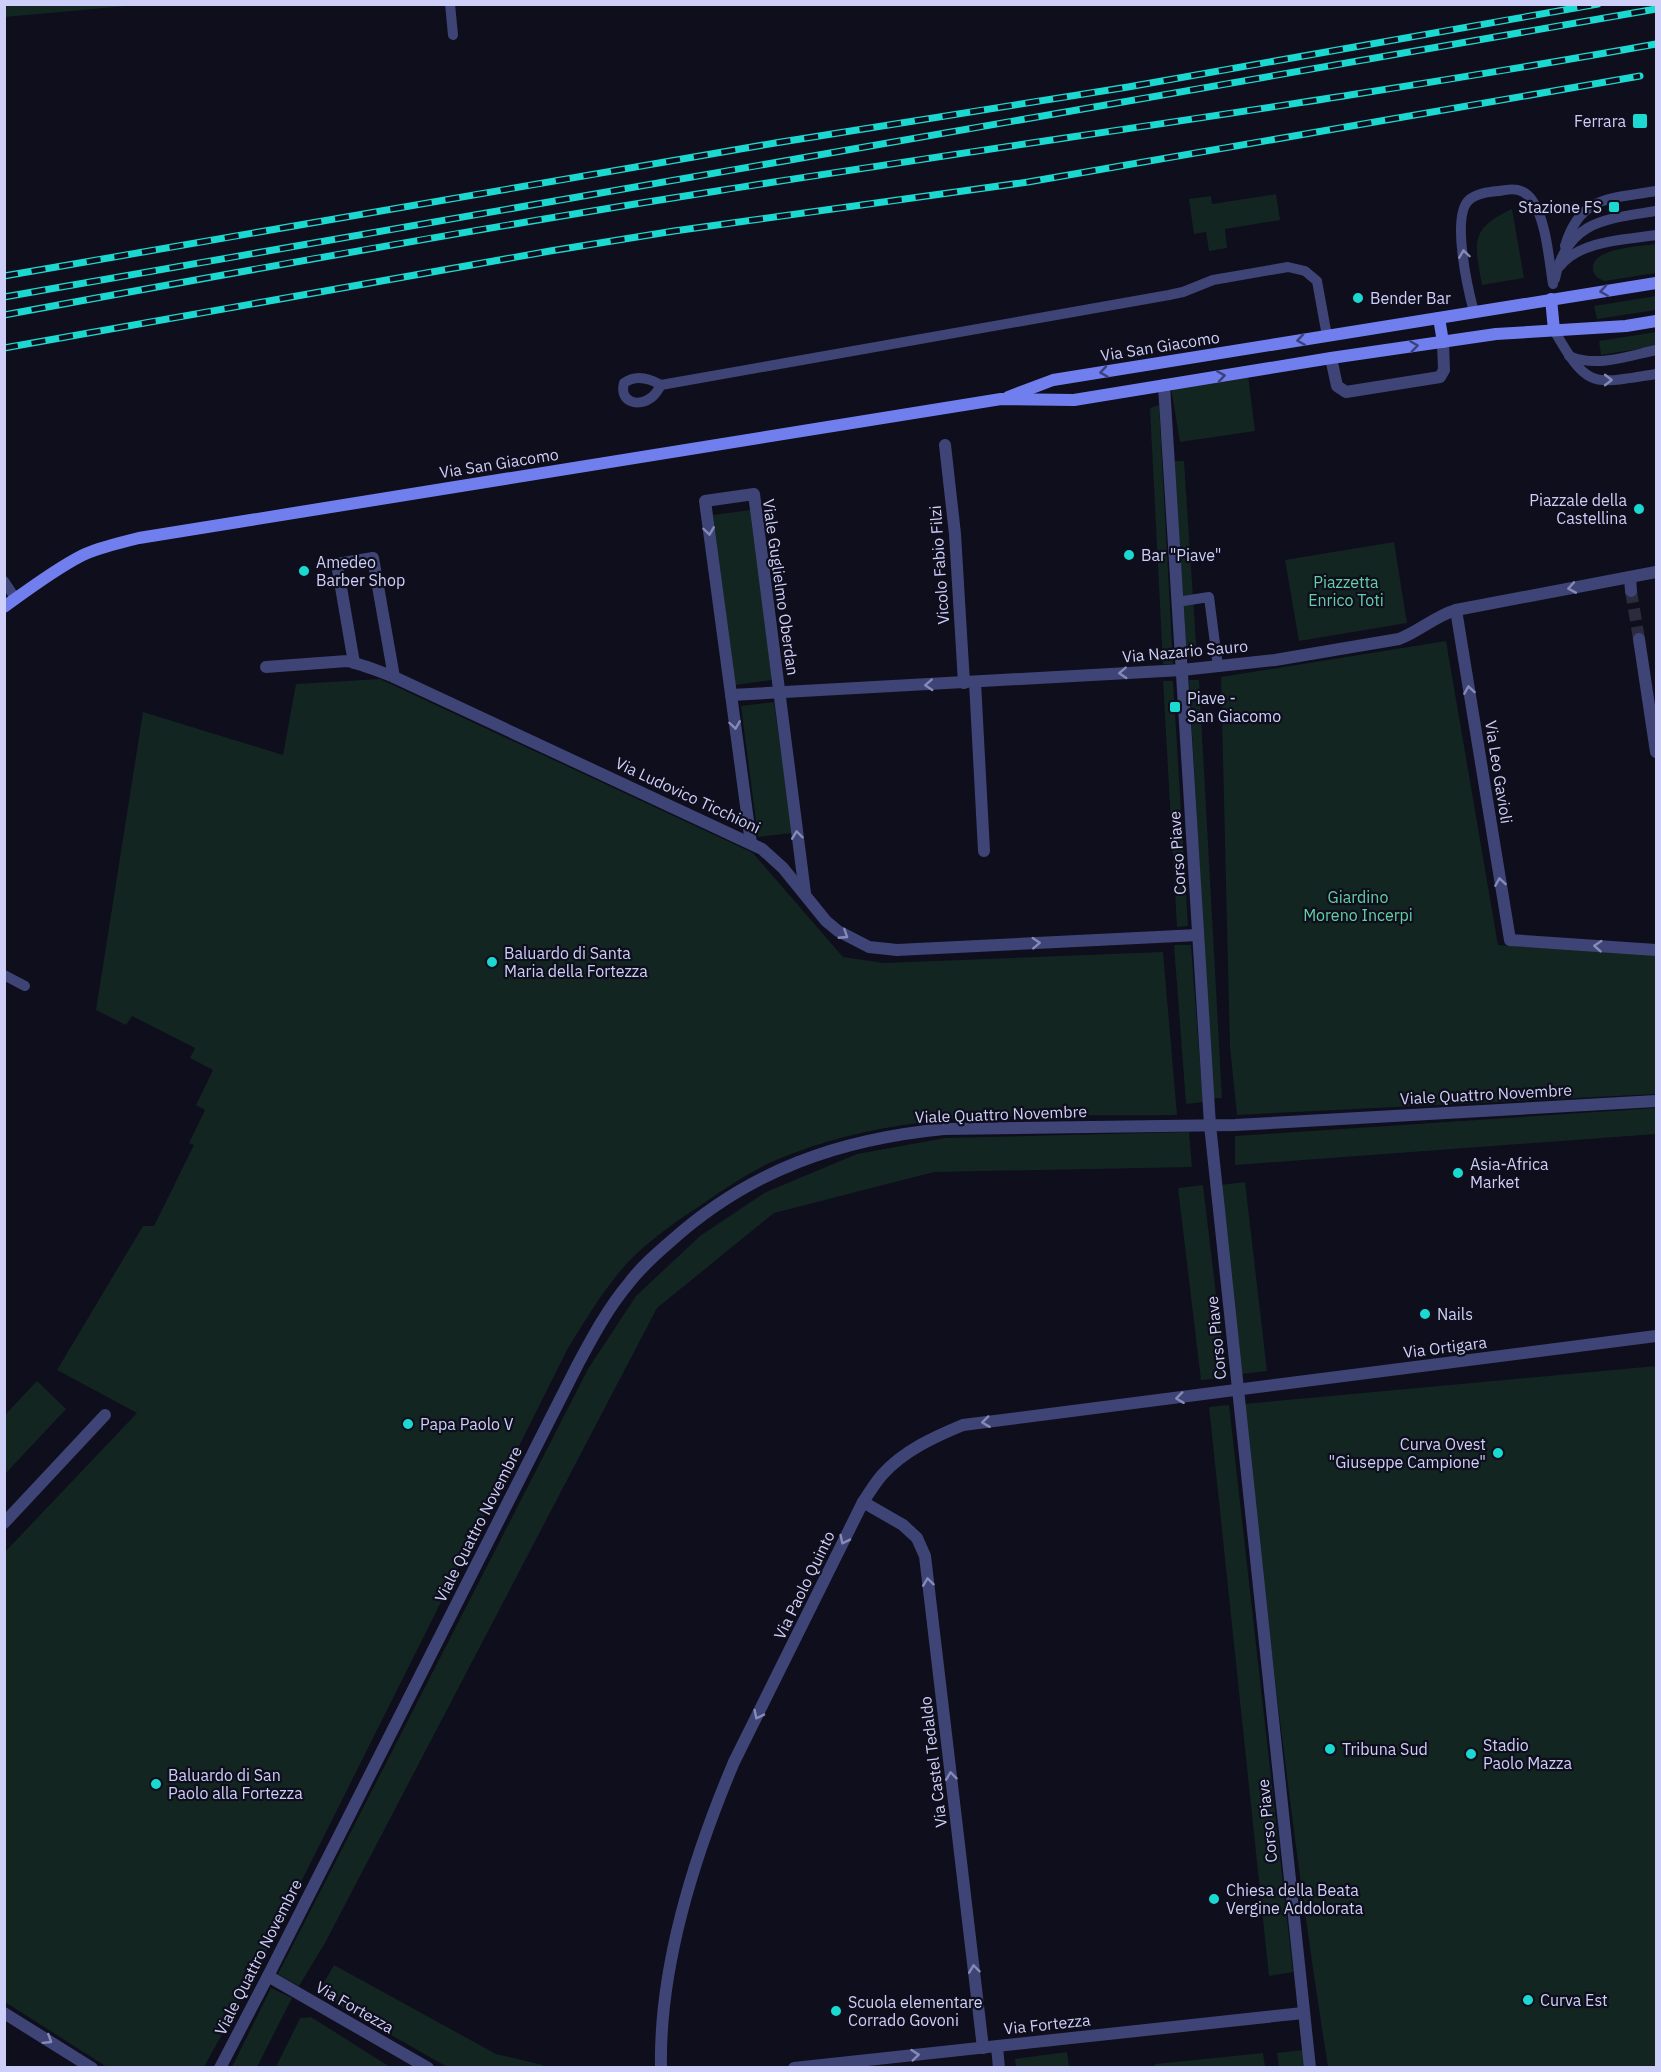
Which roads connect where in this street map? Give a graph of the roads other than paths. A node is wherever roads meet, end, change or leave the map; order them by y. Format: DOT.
graph roads {
  1 [pos="450,4"];
  2 [pos="453,34"];
  3 [pos="1656,191"];
  4 [pos="1656,211"];
  5 [pos="1656,235"];
  6 [pos="1561,259"];
  7 [pos="1556,270"];
  8 [pos="1656,283"];
  9 [pos="1553,284"];
  10 [pos="1551,299"];
  11 [pos="1474,312"];
  12 [pos="1439,318"];
  13 [pos="1656,321"];
  14 [pos="1554,330"];
  15 [pos="1328,336"];
  16 [pos="1443,342"];
  17 [pos="1656,350"];
  18 [pos="1569,356"];
  19 [pos="1331,358"];
  20 [pos="1162,363"];
  21 [pos="1656,374"];
  22 [pos="661,385"];
  23 [pos="1164,386"];
  24 [pos="1001,399"];
  25 [pos="945,445"];
  26 [pos="1656,572"];
  27 [pos="1630,577"];
  28 [pos="4,581"];
  29 [pos="1631,591"];
  30 [pos="16,599"];
  31 [pos="1177,602"];
  32 [pos="4,608"];
  33 [pos="1456,610"];
  34 [pos="1639,639"];
  35 [pos="354,663"];
  36 [pos="266,667"];
  37 [pos="1218,667"];
  38 [pos="1182,670"];
  39 [pos="1656,670"];
  40 [pos="394,677"];
  41 [pos="969,682"];
  42 [pos="1647,687"];
  43 [pos="779,693"];
  44 [pos="731,696"];
  45 [pos="1656,752"];
  46 [pos="751,843"];
  47 [pos="984,851"];
  48 [pos="805,893"];
  49 [pos="1198,936"];
  50 [pos="1656,950"];
  51 [pos="4,975"];
  52 [pos="25,986"];
  53 [pos="1656,1101"];
  54 [pos="1210,1125"];
  55 [pos="1656,1336"];
  56 [pos="1238,1391"];
  57 [pos="105,1415"];
  58 [pos="863,1502"];
  59 [pos="4,1522"];
  60 [pos="268,1976"];
  61 [pos="4,2013"];
  62 [pos="1304,2013"];
  63 [pos="997,2047"];
  64 [pos="983,2048"];
  65 [pos="92,2067"];
  66 [pos="220,2067"];
  67 [pos="426,2067"];
  68 [pos="661,2067"];
  69 [pos="794,2067"];
  70 [pos="999,2067"];
  71 [pos="1310,2067"];
  1 -- 2 [label="lane"];
  3 -- 6 [label="lane"];
  4 -- 6 [label="lane"];
  5 -- 7 [label="lane"];
  6 -- 7 [label="lane"];
  7 -- 9 [label="lane"];
  8 -- 10 [label="street, Via San Giacomo, one-way"];
  9 -- 10 [label="lane"];
  11 -- 9 [label="lane, one-way"];
  10 -- 11 [label="street, Via San Giacomo"];
  10 -- 14 [label="street"];
  11 -- 12 [label="street, Via San Giacomo"];
  12 -- 15 [label="street, Via San Giacomo"];
  12 -- 16 [label="street"];
  13 -- 14 [label="street, Via San Giacomo"];
  14 -- 16 [label="street, Via San Giacomo"];
  14 -- 18 [label="lane"];
  15 -- 19 [label="street"];
  15 -- 20 [label="street, Via San Giacomo, one-way"];
  15 -- 22 [label="lane"];
  19 -- 16 [label="street, Via San Giacomo, one-way"];
  16 -- 19 [label="street"];
  17 -- 18 [label="lane"];
  18 -- 21 [label="lane, one-way"];
  23 -- 19 [label="street, Via San Giacomo, one-way"];
  20 -- 23 [label="street, Corso Piave"];
  20 -- 24 [label="street, Via San Giacomo, one-way"];
  23 -- 24 [label="street, Via San Giacomo"];
  23 -- 31 [label="street, Corso Piave"];
  24 -- 30 [label="street, Via San Giacomo"];
  25 -- 41 [label="street, Vicolo Fabio Filzi"];
  26 -- 27 [label="street"];
  27 -- 29 [label="street"];
  27 -- 33 [label="street, Via Nazario Sauro, one-way"];
  28 -- 30 [label="lane"];
  30 -- 32 [label="street, Via San Giacomo"];
  31 -- 37 [label="lane"];
  31 -- 38 [label="street, Corso Piave"];
  33 -- 37 [label="street, Via Nazario Sauro"];
  50 -- 33 [label="street, Via Leo Gavioli, one-way"];
  34 -- 42 [label="street"];
  35 -- 36 [label="street, Via Ludovico Ticchioni"];
  35 -- 40 [label="street, Via Ludovico Ticchioni"];
  35 -- 40 [label="street"];
  37 -- 38 [label="street, Via Nazario Sauro"];
  38 -- 41 [label="street, Via Nazario Sauro, one-way"];
  38 -- 49 [label="street, Corso Piave"];
  39 -- 42 [label="street"];
  40 -- 46 [label="street, Via Ludovico Ticchioni"];
  41 -- 43 [label="street, Via Nazario Sauro, one-way"];
  41 -- 47 [label="street, Vicolo Fabio Filzi"];
  42 -- 45 [label="street"];
  43 -- 44 [label="street, Via Nazario Sauro"];
  43 -- 44 [label="street, Viale Guglielmo Oberdan, one-way"];
  48 -- 43 [label="street, Viale Guglielmo Oberdan, one-way"];
  44 -- 46 [label="street, Viale Guglielmo Oberdan, one-way"];
  46 -- 48 [label="street, Via Ludovico Ticchioni"];
  48 -- 49 [label="street, Via Ludovico Ticchioni, one-way"];
  49 -- 54 [label="street, Corso Piave"];
  51 -- 52 [label="lane"];
  53 -- 54 [label="street, Viale Quattro Novembre"];
  54 -- 56 [label="street, Corso Piave"];
  54 -- 60 [label="street, Viale Quattro Novembre"];
  55 -- 56 [label="street, Via Ortigara"];
  56 -- 58 [label="street, Via Paolo Quinto, one-way"];
  56 -- 62 [label="street, Corso Piave"];
  57 -- 59 [label="street"];
  64 -- 58 [label="street, Via Castel Tedaldo, one-way"];
  58 -- 68 [label="street, Via Paolo Quinto, one-way"];
  60 -- 66 [label="street, Viale Quattro Novembre"];
  60 -- 67 [label="street, Via Fortezza"];
  61 -- 65 [label="street, one-way"];
  62 -- 63 [label="street, Via Fortezza"];
  62 -- 71 [label="street, Corso Piave"];
  63 -- 64 [label="street, Via Fortezza"];
  63 -- 70 [label="street"];
  69 -- 64 [label="street, Via Fortezza, one-way"];
}
